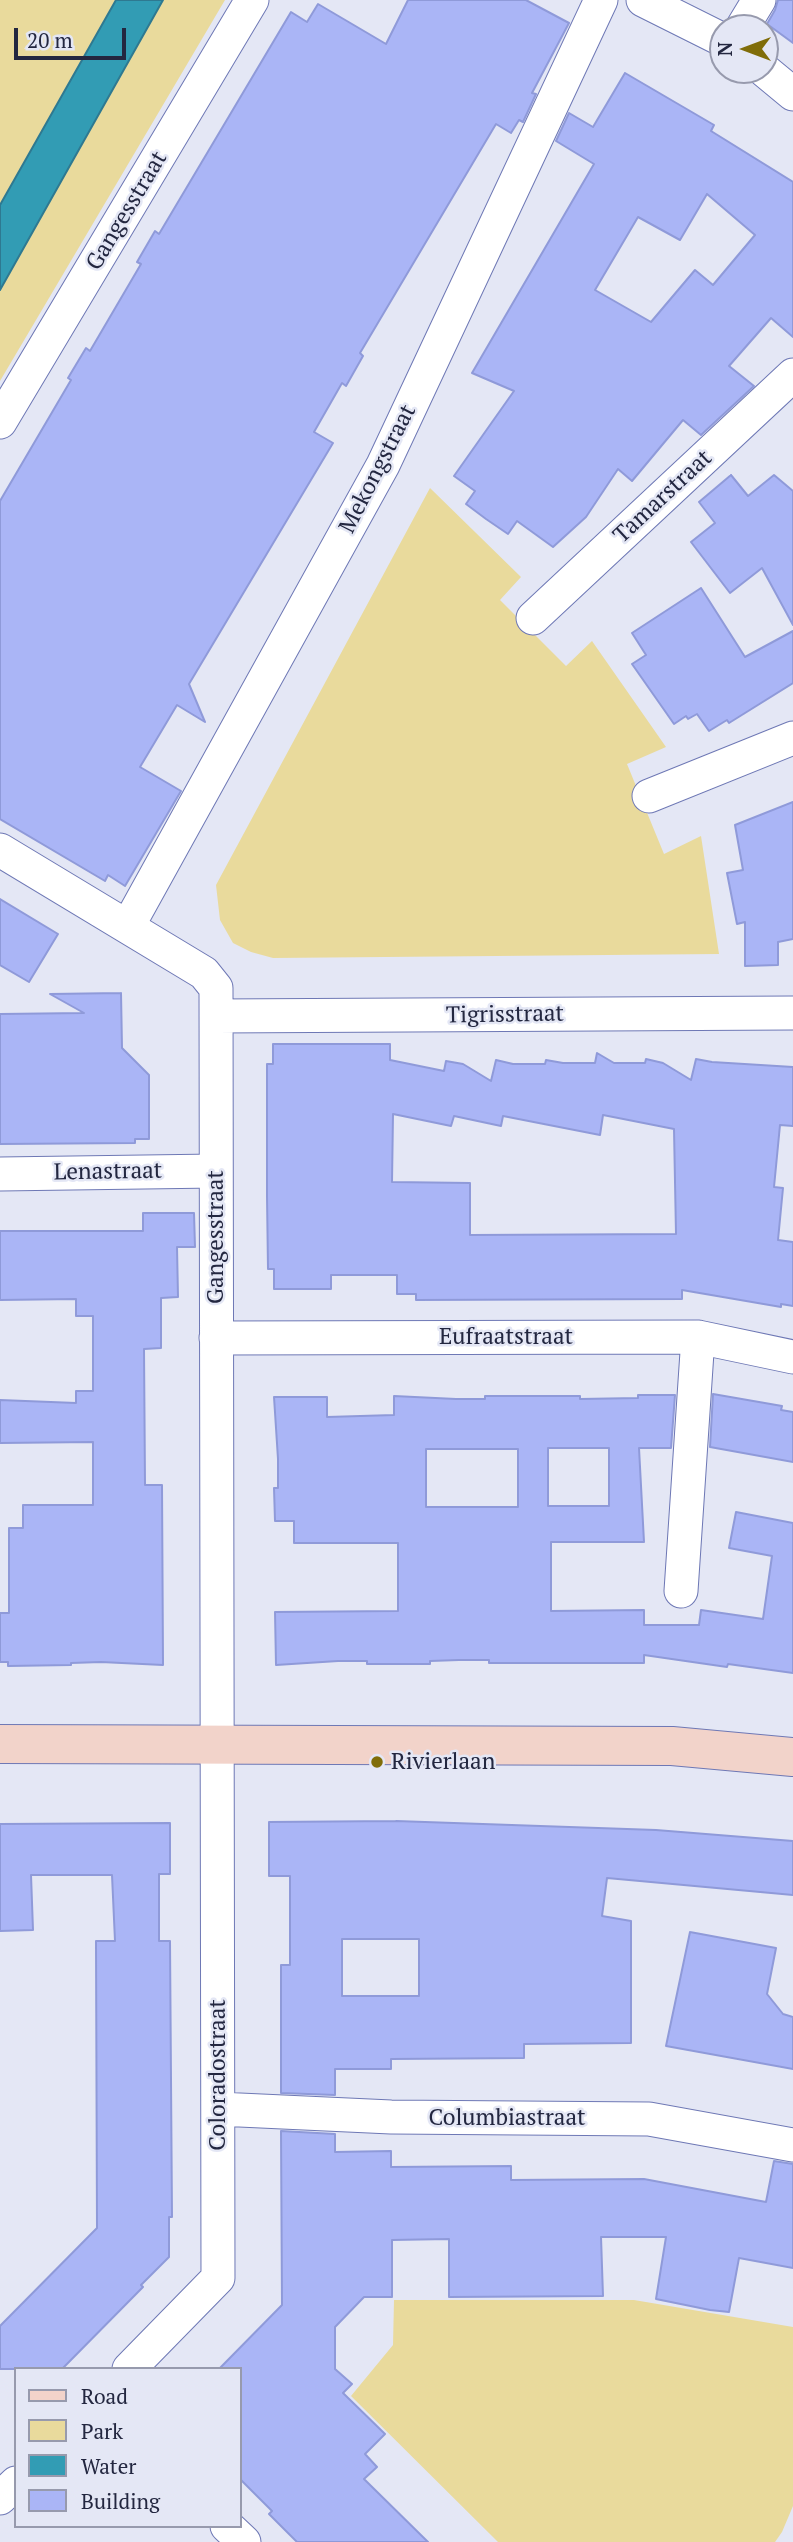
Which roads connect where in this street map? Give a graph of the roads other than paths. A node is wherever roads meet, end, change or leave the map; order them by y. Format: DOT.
graph roads {
  1 [pos="252,0"];
  2 [pos="601,0"];
  3 [pos="643,0"];
  4 [pos="709,33"];
  5 [pos="779,82"];
  6 [pos="793,94"];
  7 [pos="793,375"];
  8 [pos="0,422"];
  9 [pos="533,618"];
  10 [pos="793,738"];
  11 [pos="649,796"];
  12 [pos="0,850"];
  13 [pos="128,926"];
  14 [pos="793,1013"];
  15 [pos="216,1016"];
  16 [pos="216,1171"];
  17 [pos="0,1174"];
  18 [pos="698,1337"];
  19 [pos="216,1338"];
  20 [pos="793,1357"];
  21 [pos="681,1591"];
  22 [pos="0,1744"];
  23 [pos="217,1744"];
  24 [pos="793,1757"];
  25 [pos="218,2109"];
  26 [pos="793,2145"];
  27 [pos="132,2367"];
  28 [pos="14,2485"];
  29 [pos="0,2498"];
  30 [pos="229,2528"];
  31 [pos="243,2542"];
  1 -- 8 [label="street, Gangesstraat"];
  2 -- 13 [label="street, Mekongstraat"];
  3 -- 4 [label="street"];
  5 -- 6 [label="street"];
  7 -- 9 [label="street, Tamarstraat"];
  10 -- 11 [label="street"];
  12 -- 13 [label="street, Gangesstraat"];
  13 -- 15 [label="street, Gangesstraat"];
  14 -- 15 [label="street, Tigrisstraat"];
  15 -- 16 [label="street, Gangesstraat"];
  16 -- 17 [label="street, Lenastraat"];
  16 -- 19 [label="street, Gangesstraat"];
  18 -- 19 [label="street, Eufraatstraat"];
  18 -- 20 [label="street, Eufraatstraat"];
  18 -- 21 [label="street"];
  19 -- 23 [label="street, Gangesstraat"];
  22 -- 23 [label="street"];
  23 -- 24 [label="street"];
  23 -- 25 [label="street, Coloradostraat"];
  25 -- 26 [label="street, Columbiastraat"];
  25 -- 27 [label="street, Coloradostraat"];
  28 -- 29 [label="street"];
  30 -- 31 [label="street"];
}
